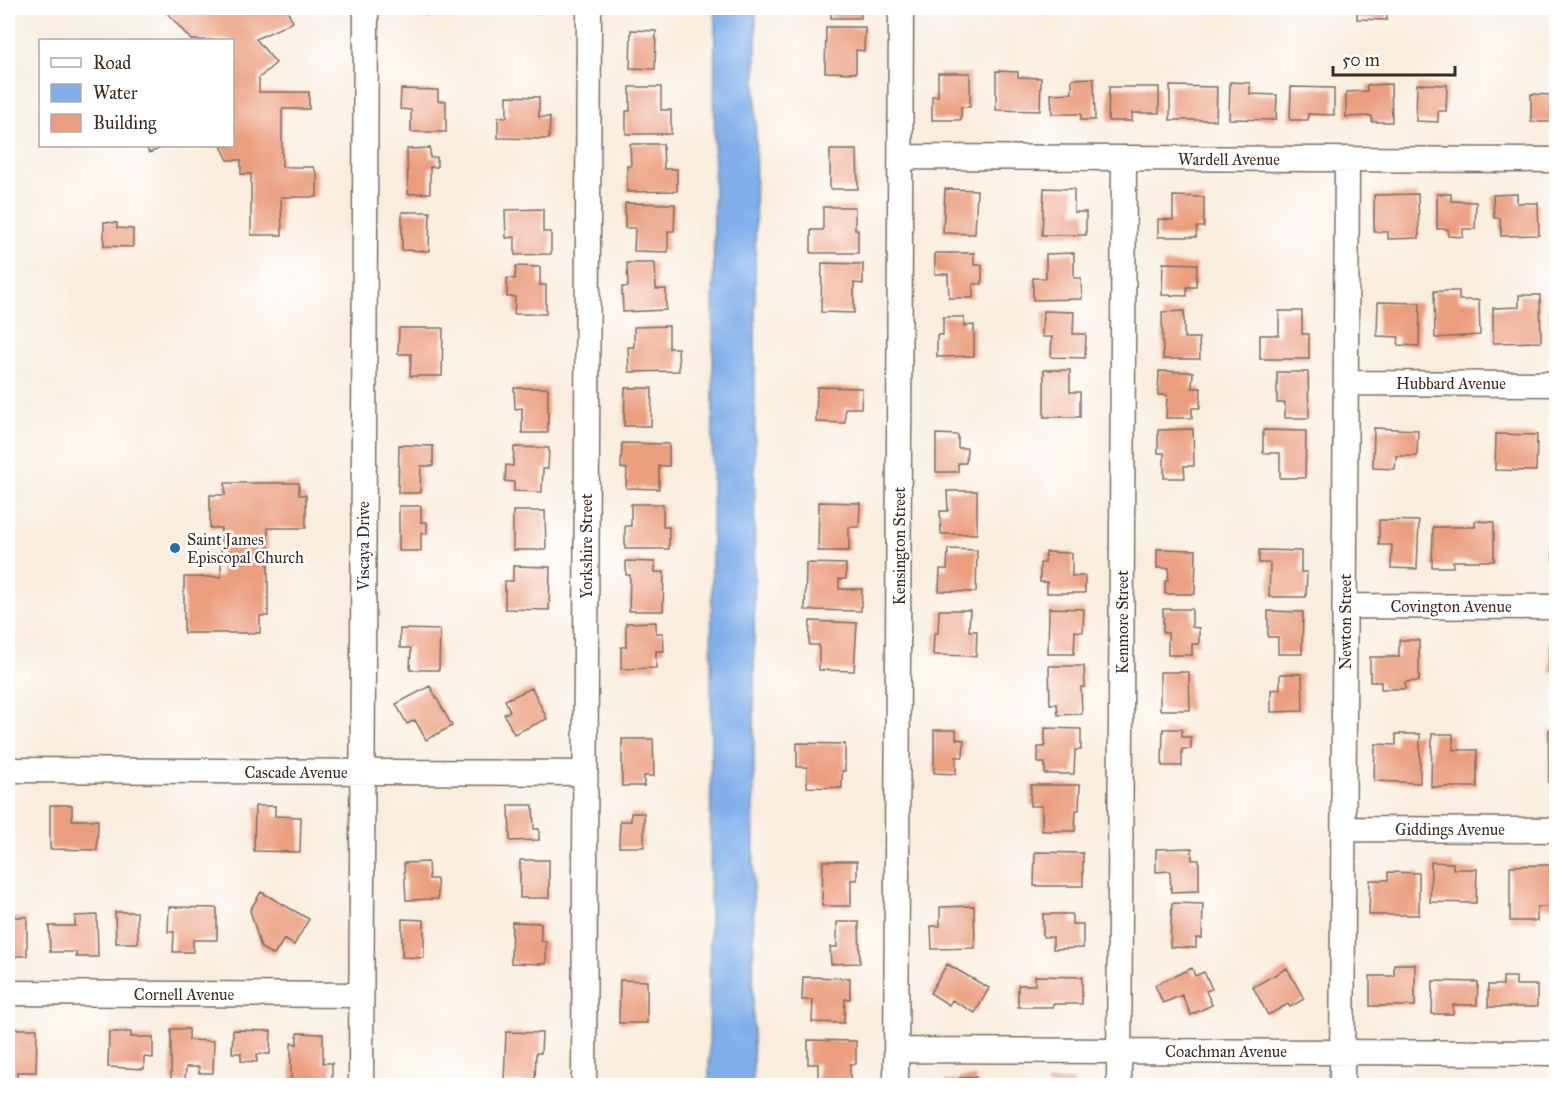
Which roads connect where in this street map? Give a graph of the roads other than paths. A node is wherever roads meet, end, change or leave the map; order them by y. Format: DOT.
graph roads {
  1 [pos="366,8"];
  2 [pos="589,8"];
  3 [pos="901,8"];
  4 [pos="901,157"];
  5 [pos="1124,158"];
  6 [pos="1347,159"];
  7 [pos="1557,160"];
  8 [pos="1346,382"];
  9 [pos="1557,384"];
  10 [pos="1345,606"];
  11 [pos="1557,606"];
  12 [pos="8,770"];
  13 [pos="362,772"];
  14 [pos="585,773"];
  15 [pos="1344,829"];
  16 [pos="1557,830"];
  17 [pos="8,993"];
  18 [pos="361,995"];
  19 [pos="896,1050"];
  20 [pos="1119,1051"];
  21 [pos="1342,1052"];
  22 [pos="1557,1053"];
  23 [pos="361,1086"];
  24 [pos="584,1086"];
  25 [pos="896,1086"];
  26 [pos="1119,1086"];
  27 [pos="1342,1086"];
  1 -- 13 [label="street, Viscaya Drive"];
  2 -- 14 [label="street, Yorkshire Street"];
  3 -- 4 [label="street, Kensington Street"];
  4 -- 5 [label="street, Wardell Avenue"];
  4 -- 19 [label="street, Kensington Street"];
  5 -- 6 [label="street, Wardell Avenue"];
  5 -- 20 [label="street, Kenmore Street"];
  6 -- 7 [label="street, Wardell Avenue"];
  6 -- 8 [label="street, Newton Street"];
  8 -- 9 [label="street, Hubbard Avenue"];
  8 -- 10 [label="street, Newton Street"];
  10 -- 11 [label="street, Covington Avenue"];
  10 -- 15 [label="street, Newton Street"];
  12 -- 13 [label="street, Cascade Avenue"];
  13 -- 14 [label="street, Cascade Avenue"];
  13 -- 18 [label="street, Viscaya Drive"];
  14 -- 24 [label="street, Yorkshire Street"];
  15 -- 16 [label="street, Giddings Avenue"];
  15 -- 21 [label="street, Newton Street"];
  17 -- 18 [label="street, Cornell Avenue"];
  18 -- 23 [label="street, Viscaya Drive"];
  19 -- 20 [label="street, Coachman Avenue"];
  19 -- 25 [label="street, Kensington Street"];
  20 -- 21 [label="street, Coachman Avenue"];
  20 -- 26 [label="street, Kenmore Street"];
  21 -- 22 [label="street, Coachman Avenue"];
  21 -- 27 [label="street, Newton Street"];
}
